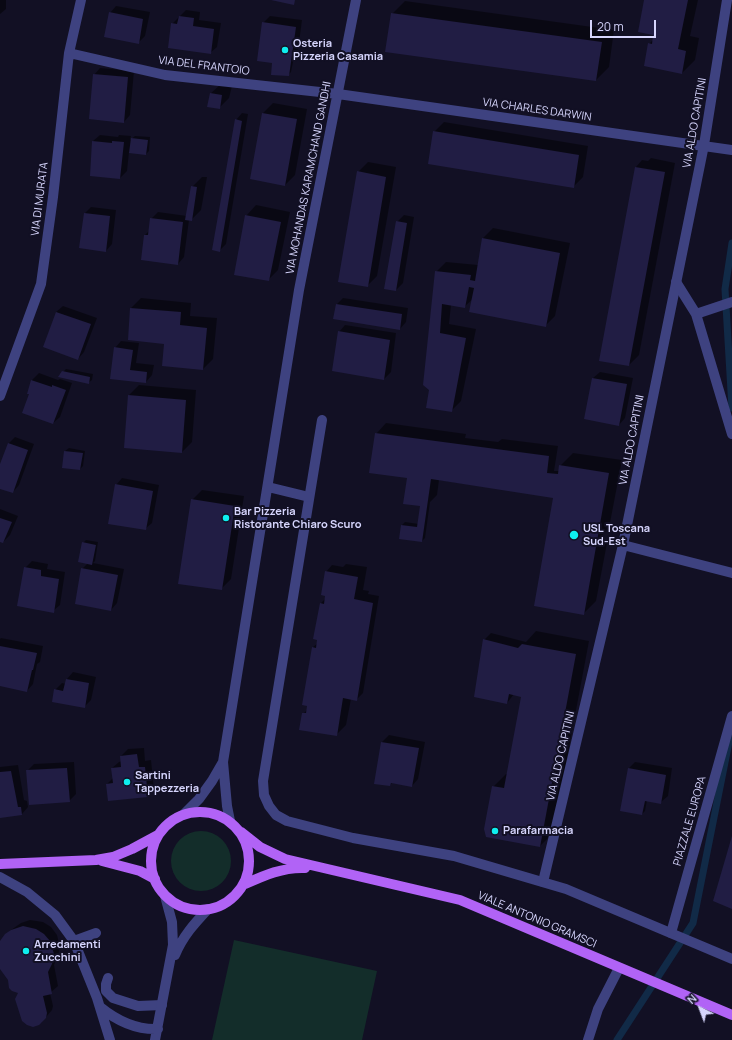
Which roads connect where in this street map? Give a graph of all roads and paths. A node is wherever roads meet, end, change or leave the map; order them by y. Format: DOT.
graph roads {
  1 [pos="81,0"];
  2 [pos="356,0"];
  3 [pos="727,0"];
  4 [pos="69,53"];
  5 [pos="338,94"];
  6 [pos="704,145"];
  7 [pos="732,150"];
  8 [pos="676,282"];
  9 [pos="732,302"];
  10 [pos="696,314"];
  11 [pos="0,396"];
  12 [pos="322,420"];
  13 [pos="732,434"];
  14 [pos="268,487"];
  15 [pos="309,497"];
  16 [pos="623,545"];
  17 [pos="732,573"];
  18 [pos="732,716"];
  19 [pos="223,762"];
  20 [pos="183,815"];
  21 [pos="230,821"];
  22 [pos="241,832"];
  23 [pos="158,835"];
  24 [pos="96,860"];
  25 [pos="0,864"];
  26 [pos="327,868"];
  27 [pos="0,877"];
  28 [pos="154,879"];
  29 [pos="543,882"];
  30 [pos="243,885"];
  31 [pos="165,896"];
  32 [pos="208,909"];
  33 [pos="96,933"];
  34 [pos="671,933"];
  35 [pos="74,941"];
  36 [pos="732,959"];
  37 [pos="170,966"];
  38 [pos="619,968"];
  39 [pos="108,978"];
  40 [pos="162,1005"];
  41 [pos="100,1007"];
  42 [pos="732,1015"];
  43 [pos="158,1028"];
  44 [pos="110,1040"];
  45 [pos="155,1040"];
  46 [pos="588,1040"];
  1 -- 4 [label="street, VIA DI MURATA"];
  2 -- 5 [label="street, VIA MOHANDAS KARAMCHAND GANDHI"];
  3 -- 6 [label="street, VIA ALDO CAPITINI"];
  4 -- 5 [label="street, VIA DEL FRANTOIO"];
  4 -- 11 [label="street, VIA DI MURATA"];
  5 -- 6 [label="street, VIA CHARLES DARWIN"];
  5 -- 14 [label="street, VIA MOHANDAS KARAMCHAND GANDHI"];
  6 -- 7 [label="street, VIA CHARLES DARWIN"];
  6 -- 8 [label="street, VIA ALDO CAPITINI"];
  8 -- 10 [label="street"];
  8 -- 16 [label="street, VIA ALDO CAPITINI"];
  9 -- 10 [label="street"];
  10 -- 13 [label="street"];
  12 -- 15 [label="street"];
  14 -- 15 [label="street"];
  14 -- 19 [label="street, VIA MOHANDAS KARAMCHAND GANDHI"];
  15 -- 29 [label="street"];
  16 -- 17 [label="street"];
  16 -- 29 [label="street, VIA ALDO CAPITINI"];
  18 -- 34 [label="street, PIAZZALE EUROPA"];
  19 -- 20 [label="street"];
  19 -- 21 [label="street"];
  20 -- 21 [label="main road, VIALE ANTONIO GRAMSCI"];
  20 -- 23 [label="main road, VIALE ANTONIO GRAMSCI"];
  21 -- 22 [label="main road, VIALE ANTONIO GRAMSCI"];
  22 -- 26 [label="main road, VIALE ANTONIO GRAMSCI"];
  22 -- 30 [label="main road, VIALE ANTONIO GRAMSCI"];
  23 -- 24 [label="main road, VIALE ANTONIO GRAMSCI"];
  23 -- 28 [label="main road, VIALE ANTONIO GRAMSCI"];
  24 -- 25 [label="main road, VIALE ANTONIO GRAMSCI"];
  24 -- 28 [label="main road, VIALE ANTONIO GRAMSCI"];
  26 -- 30 [label="main road, VIALE ANTONIO GRAMSCI"];
  26 -- 38 [label="main road, VIALE ANTONIO GRAMSCI"];
  27 -- 35 [label="street"];
  28 -- 31 [label="main road, VIALE ANTONIO GRAMSCI"];
  29 -- 34 [label="street"];
  30 -- 32 [label="main road, VIALE ANTONIO GRAMSCI"];
  31 -- 32 [label="main road, VIALE ANTONIO GRAMSCI"];
  31 -- 37 [label="street"];
  32 -- 37 [label="street"];
  33 -- 35 [label="street"];
  34 -- 36 [label="street"];
  35 -- 41 [label="street"];
  37 -- 40 [label="street"];
  38 -- 42 [label="main road, VIALE ANTONIO GRAMSCI"];
  38 -- 46 [label="street"];
  39 -- 40 [label="street"];
  40 -- 43 [label="street"];
  41 -- 43 [label="street"];
  41 -- 44 [label="street"];
  43 -- 45 [label="street"];
}
